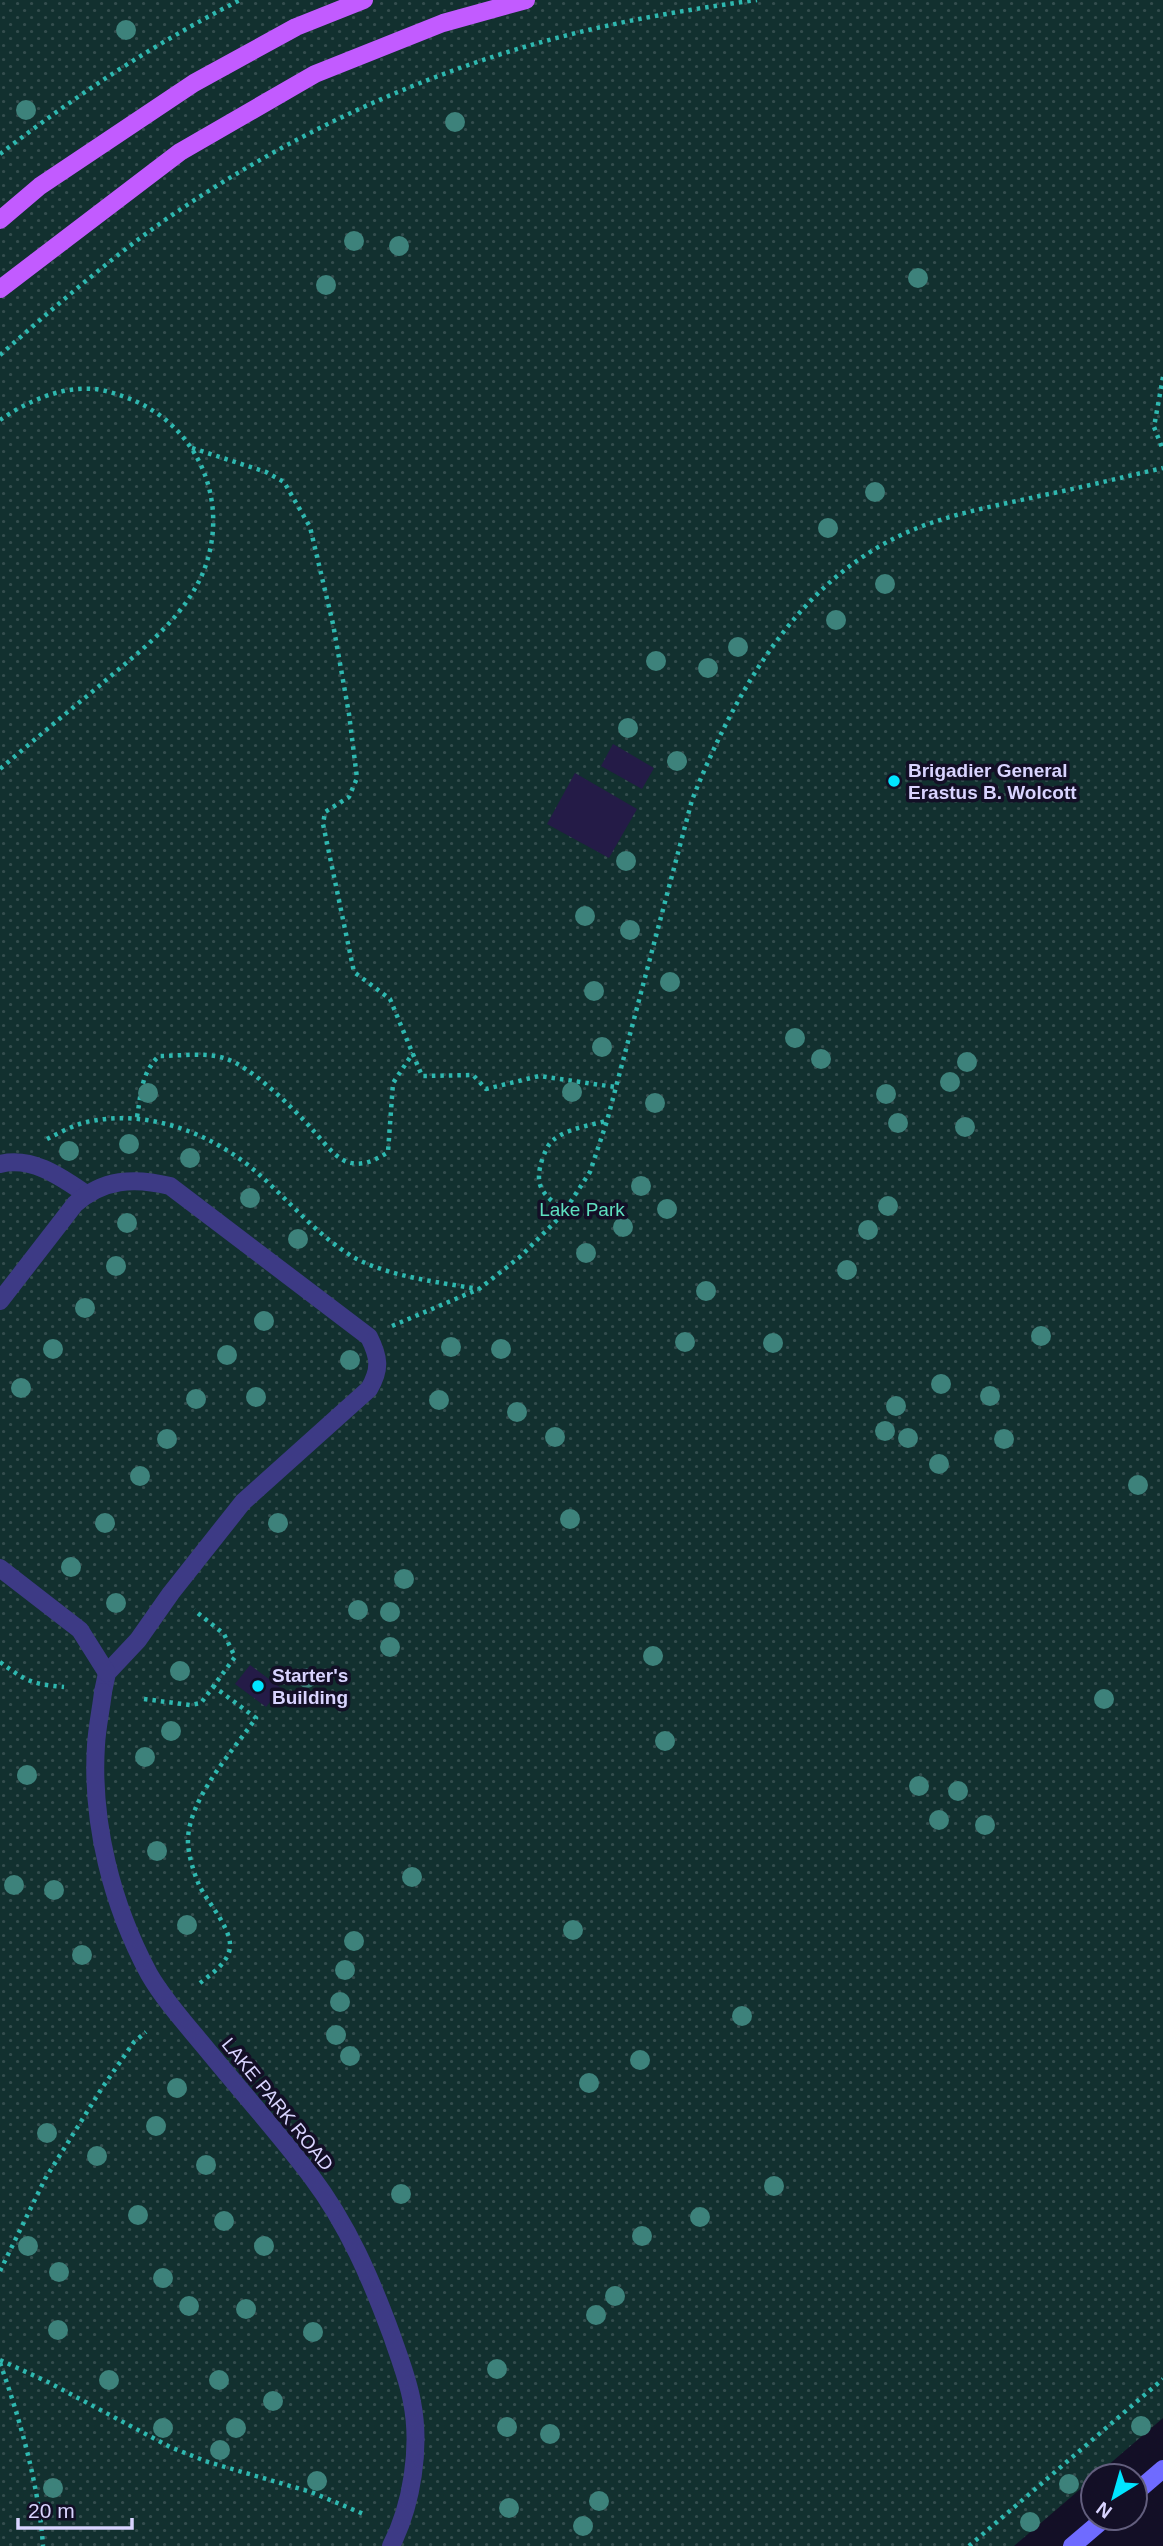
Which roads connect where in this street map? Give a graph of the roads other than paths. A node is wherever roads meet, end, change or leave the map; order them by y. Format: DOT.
graph roads {
  1 [pos="364,0"];
  2 [pos="526,0"];
  3 [pos="0,220"];
  4 [pos="0,289"];
  5 [pos="0,1164"];
  6 [pos="86,1194"];
  7 [pos="0,1301"];
  8 [pos="0,1568"];
  9 [pos="107,1673"];
  10 [pos="1163,2469"];
  11 [pos="1149,2481"];
  12 [pos="1088,2532"];
  13 [pos="391,2546"];
  14 [pos="1072,2546"];
  1 -- 3 [label="main road"];
  2 -- 4 [label="main road"];
  5 -- 6 [label="street"];
  6 -- 7 [label="street"];
  6 -- 9 [label="street"];
  8 -- 9 [label="street"];
  9 -- 13 [label="street, LAKE PARK ROAD"];
  10 -- 11 [label="main road"];
  12 -- 14 [label="main road"];
}
